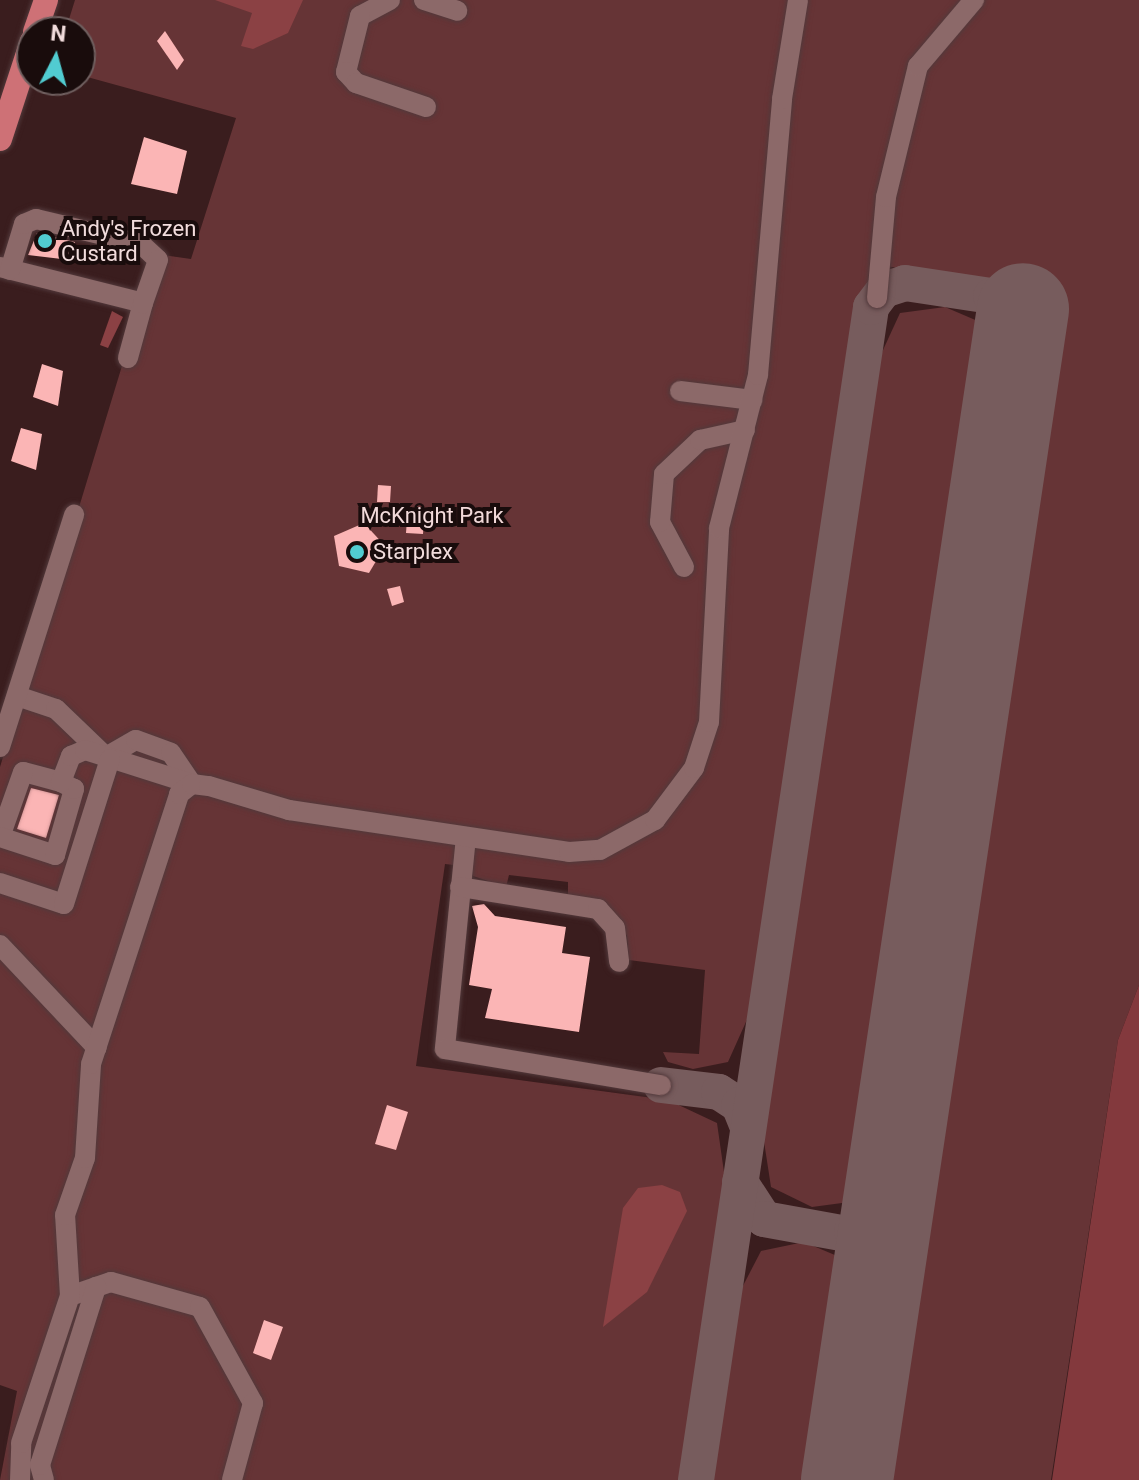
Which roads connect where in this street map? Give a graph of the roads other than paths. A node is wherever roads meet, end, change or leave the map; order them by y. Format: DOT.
graph roads {
  1 [pos="390,0"];
  2 [pos="424,0"];
  3 [pos="798,0"];
  4 [pos="974,0"];
  5 [pos="457,11"];
  6 [pos="16,74"];
  7 [pos="7,92"];
  8 [pos="426,107"];
  9 [pos="0,139"];
  10 [pos="5,268"];
  11 [pos="877,298"];
  12 [pos="143,303"];
  13 [pos="128,358"];
  14 [pos="680,391"];
  15 [pos="752,400"];
  16 [pos="745,430"];
  17 [pos="74,515"];
  18 [pos="684,567"];
  19 [pos="17,696"];
  20 [pos="0,747"];
  21 [pos="108,758"];
  22 [pos="61,782"];
  23 [pos="192,784"];
  24 [pos="466,837"];
  25 [pos="0,883"];
  26 [pos="460,887"];
  27 [pos="0,945"];
  28 [pos="619,962"];
  29 [pos="97,1048"];
  30 [pos="661,1085"];
  31 [pos="96,1287"];
  32 [pos="70,1296"];
  33 [pos="20,1480"];
  34 [pos="44,1480"];
  35 [pos="232,1480"];
  1 -- 8 [label="lane"];
  2 -- 5 [label="lane"];
  3 -- 15 [label="lane"];
  4 -- 11 [label="lane"];
  6 -- 7 [label="main road"];
  7 -- 9 [label="main road"];
  10 -- 12 [label="lane"];
  10 -- 12 [label="lane"];
  12 -- 13 [label="lane"];
  14 -- 15 [label="lane"];
  15 -- 16 [label="lane"];
  16 -- 18 [label="lane"];
  16 -- 24 [label="lane"];
  17 -- 19 [label="lane"];
  19 -- 20 [label="lane"];
  19 -- 21 [label="lane"];
  21 -- 22 [label="lane"];
  21 -- 23 [label="lane"];
  21 -- 25 [label="lane"];
  23 -- 24 [label="lane"];
  23 -- 29 [label="lane"];
  24 -- 26 [label="lane"];
  26 -- 28 [label="lane"];
  26 -- 30 [label="lane"];
  27 -- 29 [label="lane"];
  29 -- 32 [label="lane"];
  31 -- 32 [label="lane"];
  31 -- 34 [label="lane"];
  31 -- 35 [label="lane"];
  32 -- 33 [label="lane"];
}
